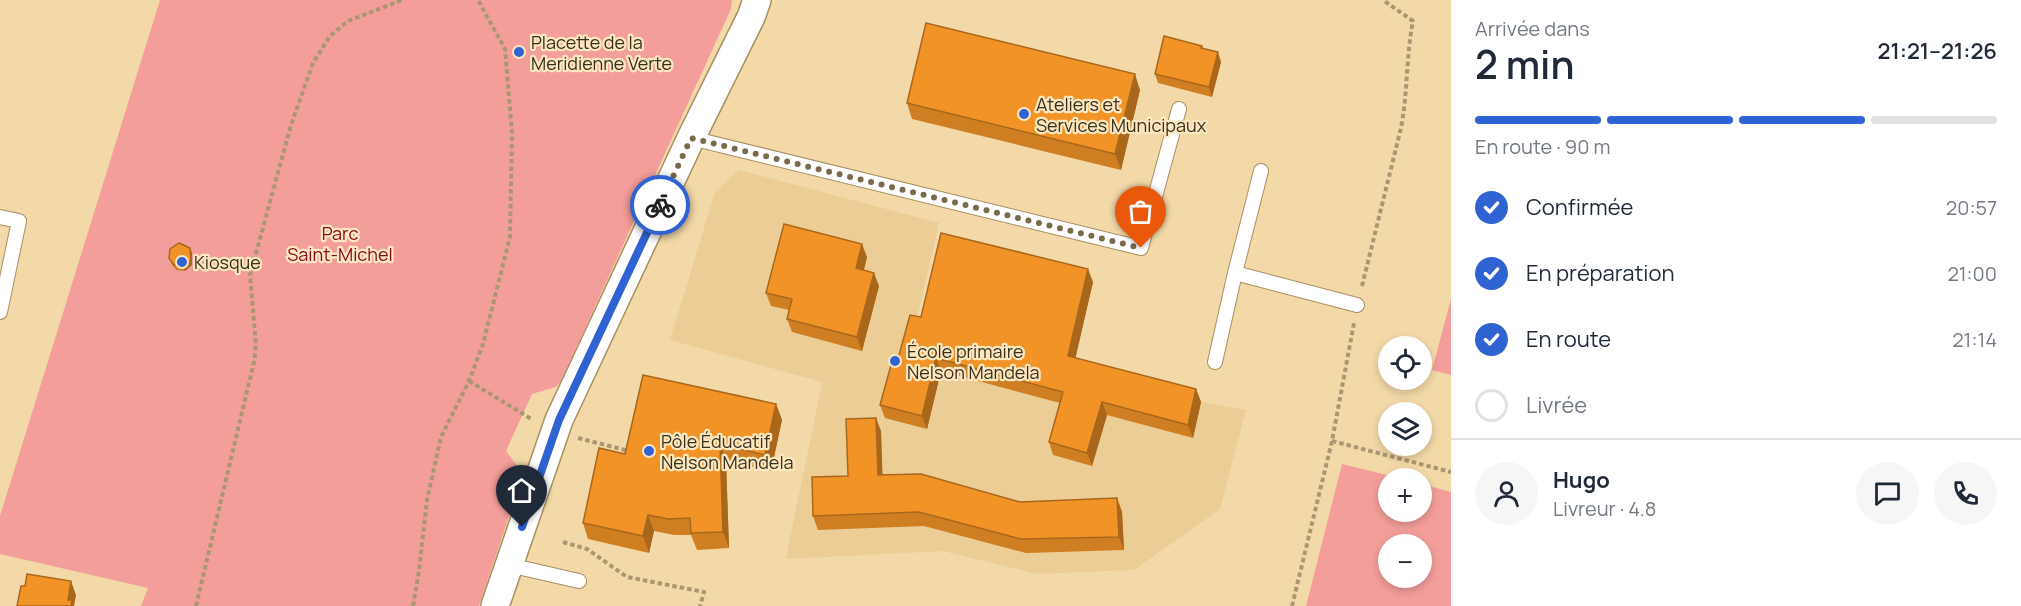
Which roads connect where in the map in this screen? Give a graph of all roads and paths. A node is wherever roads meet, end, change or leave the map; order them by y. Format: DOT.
graph roads {
  1 [pos="402,0"];
  2 [pos="478,0"];
  3 [pos="1383,0"];
  4 [pos="754,9"];
  5 [pos="1179,109"];
  6 [pos="691,138"];
  7 [pos="1261,171"];
  8 [pos="0,217"];
  9 [pos="1235,273"];
  10 [pos="1357,305"];
  11 [pos="0,312"];
  12 [pos="1215,362"];
  13 [pos="470,381"];
  14 [pos="555,431"];
  15 [pos="1332,441"];
  16 [pos="640,454"];
  17 [pos="1451,472"];
  18 [pos="563,542"];
  19 [pos="509,565"];
  20 [pos="579,581"];
  21 [pos="196,606"];
  22 [pos="413,606"];
  23 [pos="495,606"];
  24 [pos="700,606"];
  25 [pos="1292,606"];
  1 -- 21 [label="path"];
  2 -- 13 [label="path"];
  3 -- 10 [label="path"];
  4 -- 6 [label="street"];
  5 -- 6 [label="lane"];
  6 -- 14 [label="street"];
  7 -- 9 [label="lane"];
  8 -- 11 [label="lane"];
  9 -- 10 [label="lane"];
  9 -- 12 [label="lane"];
  10 -- 15 [label="path"];
  13 -- 14 [label="path"];
  13 -- 22 [label="path"];
  14 -- 16 [label="path"];
  14 -- 19 [label="street"];
  15 -- 17 [label="path"];
  15 -- 25 [label="path"];
  18 -- 24 [label="path"];
  19 -- 20 [label="lane"];
  19 -- 23 [label="street"];
}
